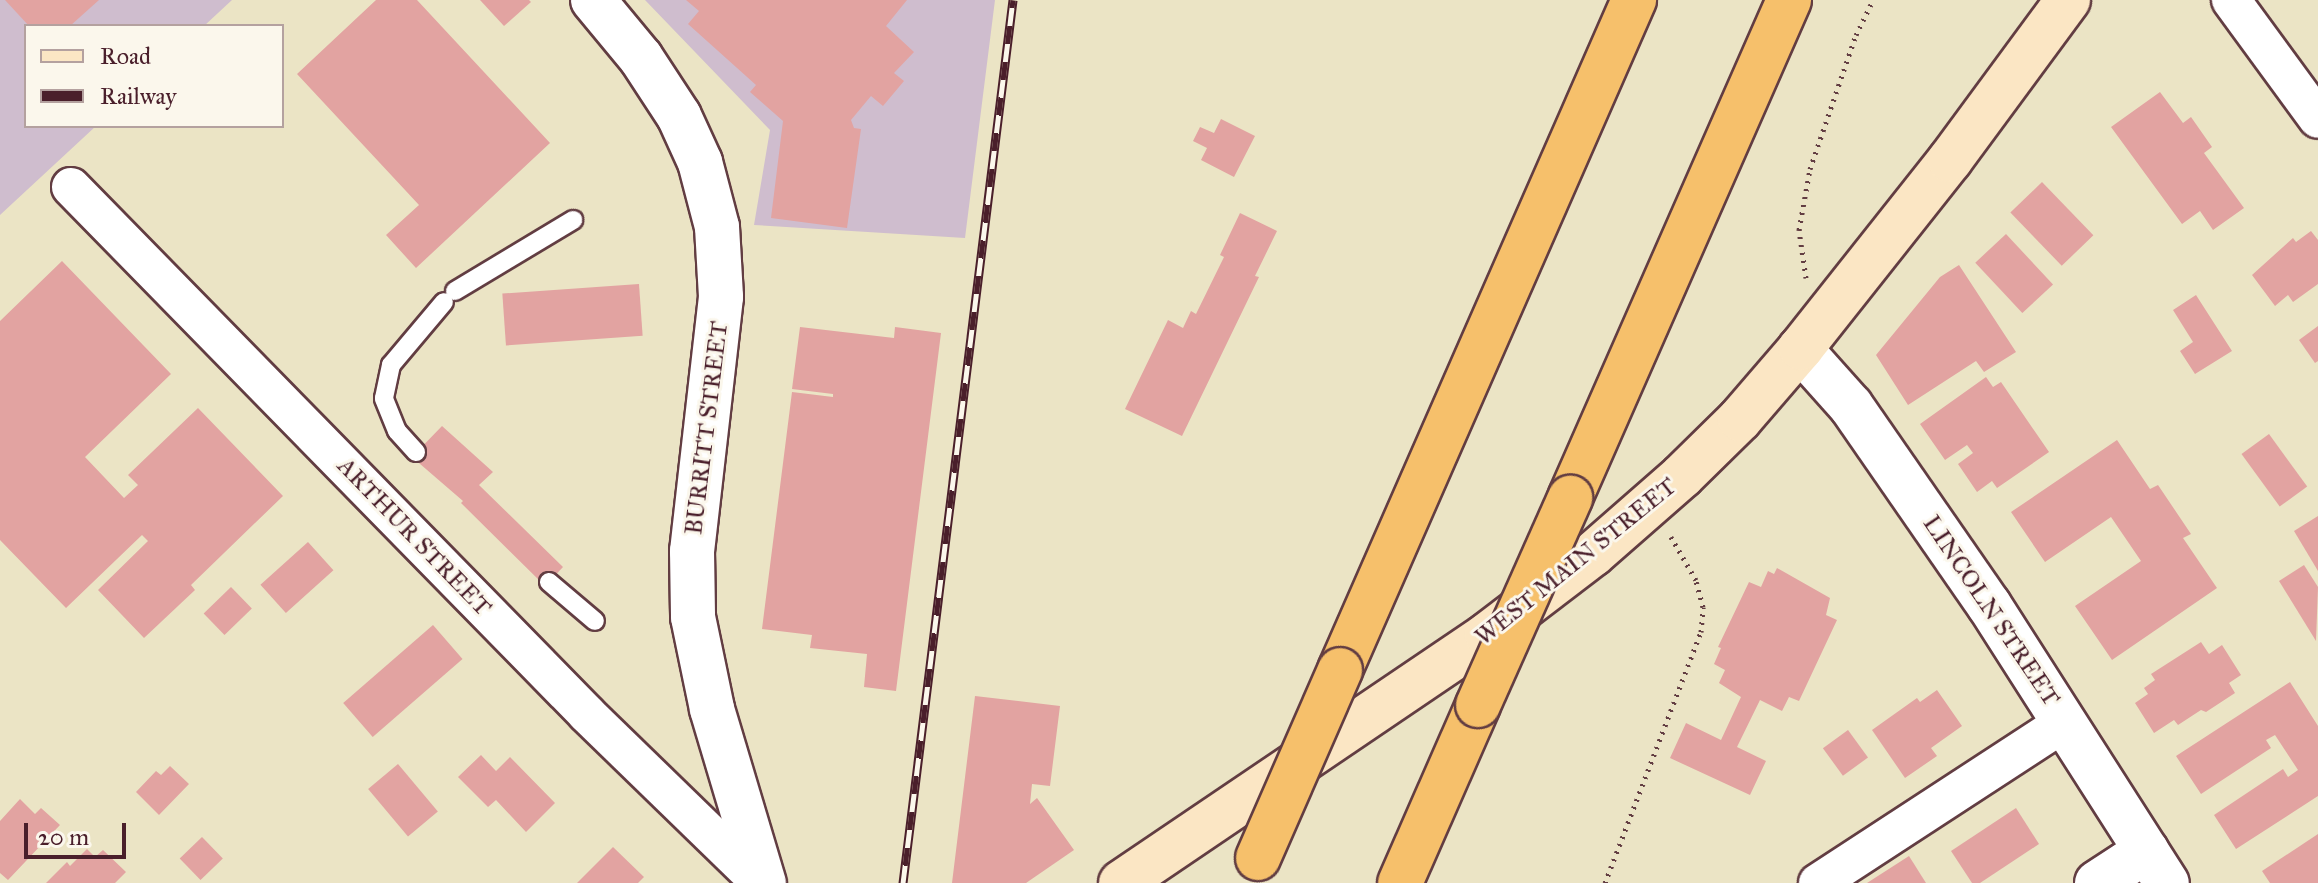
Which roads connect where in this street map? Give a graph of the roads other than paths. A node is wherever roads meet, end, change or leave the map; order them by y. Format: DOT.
graph roads {
  1 [pos="593,0"];
  2 [pos="1634,0"];
  3 [pos="1789,0"];
  4 [pos="2068,0"];
  5 [pos="2231,0"];
  6 [pos="2318,119"];
  7 [pos="71,187"];
  8 [pos="573,220"];
  9 [pos="1800,349"];
  10 [pos="416,452"];
  11 [pos="549,582"];
  12 [pos="595,621"];
  13 [pos="2065,722"];
  14 [pos="2157,867"];
  15 [pos="1252,871"];
  16 [pos="762,883"];
  17 [pos="1121,883"];
  18 [pos="1400,883"];
  19 [pos="1818,883"];
  20 [pos="2097,883"];
  1 -- 16 [label="street, BURRITT STREET"];
  2 -- 15 [label="highway, bridge"];
  3 -- 18 [label="highway, bridge"];
  4 -- 9 [label="main road, WEST MAIN STREET"];
  5 -- 6 [label="street"];
  7 -- 16 [label="street, ARTHUR STREET"];
  8 -- 10 [label="lane"];
  9 -- 13 [label="street, LINCOLN STREET"];
  9 -- 17 [label="main road, WEST MAIN STREET"];
  11 -- 12 [label="lane"];
  13 -- 14 [label="street, LINCOLN STREET"];
  13 -- 19 [label="street"];
  14 -- 20 [label="street"];
}
